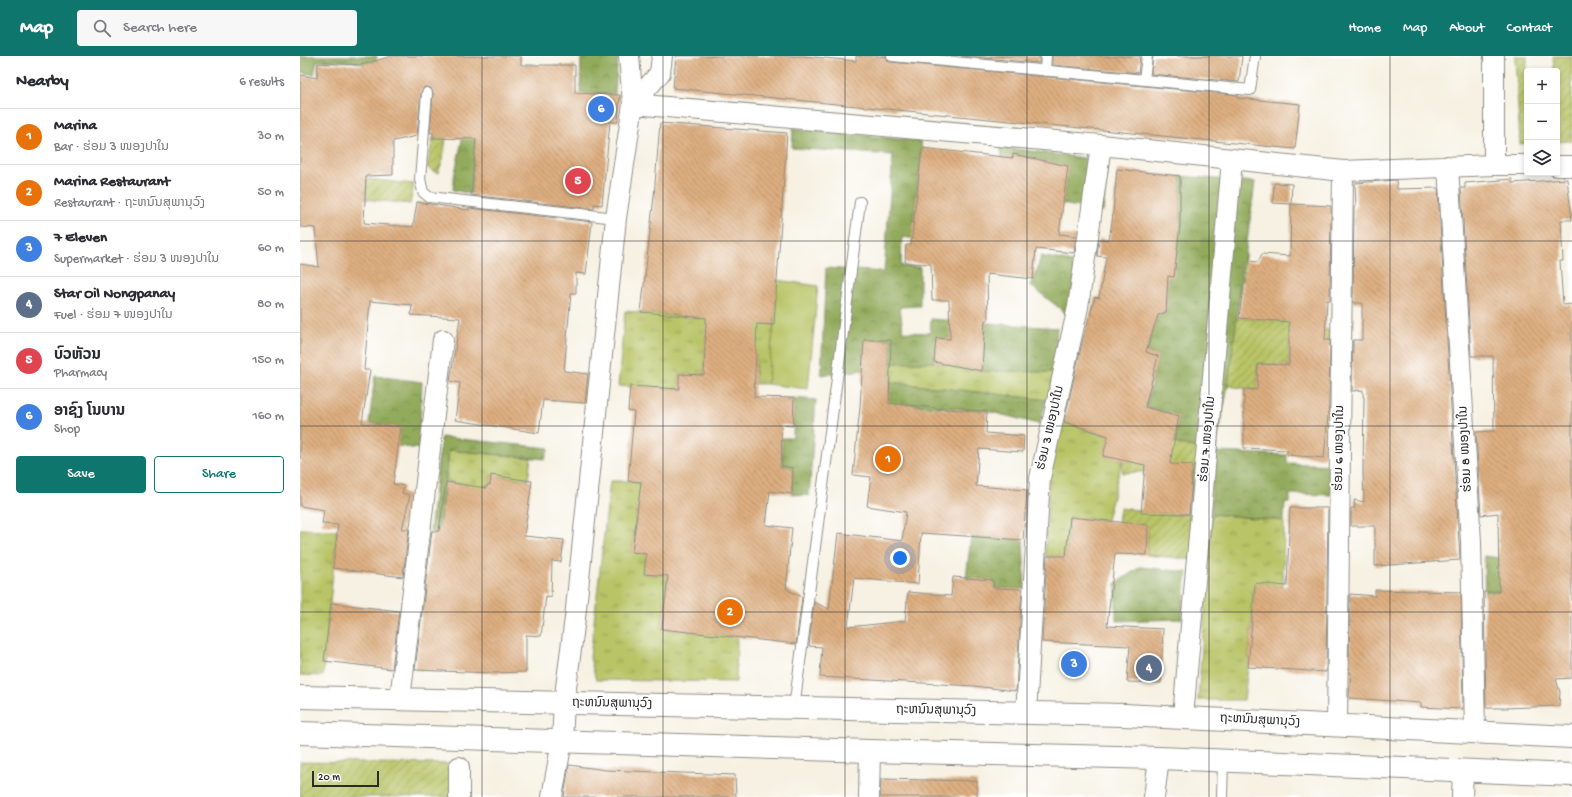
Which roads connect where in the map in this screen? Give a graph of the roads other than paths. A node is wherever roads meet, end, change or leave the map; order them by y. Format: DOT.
graph roads {
  1 [pos="629,56"];
  2 [pos="662,56"];
  3 [pos="892,56"];
  4 [pos="1046,56"];
  5 [pos="1147,56"];
  6 [pos="1255,56"];
  7 [pos="1494,56"];
  8 [pos="947,59"];
  9 [pos="1045,71"];
  10 [pos="1144,80"];
  11 [pos="427,93"];
  12 [pos="633,104"];
  13 [pos="1101,145"];
  14 [pos="1232,160"];
  15 [pos="1494,165"];
  16 [pos="1524,165"];
  17 [pos="1448,166"];
  18 [pos="1560,166"];
  19 [pos="1572,166"];
  20 [pos="1343,171"];
  21 [pos="860,202"];
  22 [pos="616,218"];
  23 [pos="443,340"];
  24 [pos="300,697"];
  25 [pos="400,699"];
  26 [pos="564,703"];
  27 [pos="794,708"];
  28 [pos="1026,713"];
  29 [pos="1183,717"];
  30 [pos="1337,726"];
  31 [pos="1475,732"];
  32 [pos="300,733"];
  33 [pos="1572,737"];
  34 [pos="562,741"];
  35 [pos="870,751"];
  36 [pos="1159,758"];
  37 [pos="1223,760"];
  38 [pos="459,767"];
  39 [pos="1463,770"];
  40 [pos="1572,775"];
  41 [pos="459,797"];
  42 [pos="552,797"];
  43 [pos="869,797"];
  44 [pos="1154,797"];
  45 [pos="1222,797"];
  46 [pos="1462,797"];
  1 -- 12 [label="street"];
  2 -- 12 [label="street"];
  3 -- 8 [label="lane"];
  4 -- 9 [label="lane"];
  5 -- 10 [label="lane"];
  6 -- 10 [label="lane"];
  7 -- 15 [label="street"];
  8 -- 9 [label="lane"];
  9 -- 10 [label="lane"];
  11 -- 22 [label="lane"];
  12 -- 13 [label="street"];
  12 -- 22 [label="street"];
  13 -- 14 [label="street"];
  13 -- 28 [label="street, ຮ່ອມ 3 ໜອງປາໃນ"];
  14 -- 20 [label="street"];
  14 -- 29 [label="street, ຮ່ອມ 7 ໜອງປາໃນ"];
  15 -- 16 [label="street"];
  15 -- 17 [label="street"];
  17 -- 20 [label="street"];
  17 -- 31 [label="street, ຮ່ອມ 8 ໜອງປາໃນ"];
  18 -- 19 [label="street"];
  20 -- 30 [label="street, ຮ່ອມ 6 ໜອງປາໃນ"];
  21 -- 27 [label="lane"];
  22 -- 26 [label="street"];
  23 -- 25 [label="street"];
  24 -- 25 [label="highway, ຖະຫນົນສຸພານຸວົງ"];
  25 -- 26 [label="highway, ຖະຫນົນສຸພານຸວົງ"];
  26 -- 27 [label="highway, ຖະຫນົນສຸພານຸວົງ"];
  26 -- 34 [label="street"];
  27 -- 28 [label="highway, ຖະຫນົນສຸພານຸວົງ"];
  28 -- 29 [label="highway, ຖະຫນົນສຸພານຸວົງ"];
  29 -- 30 [label="highway, ຖະຫນົນສຸພານຸວົງ"];
  30 -- 31 [label="highway, ຖະຫນົນສຸພານຸວົງ"];
  31 -- 33 [label="highway, ຖະຫນົນສຸພານຸວົງ"];
  32 -- 34 [label="highway"];
  34 -- 35 [label="highway"];
  34 -- 42 [label="street"];
  35 -- 36 [label="highway"];
  35 -- 43 [label="street"];
  36 -- 37 [label="highway"];
  36 -- 44 [label="street"];
  37 -- 39 [label="highway"];
  37 -- 45 [label="lane"];
  38 -- 41 [label="street"];
  39 -- 40 [label="highway"];
  39 -- 46 [label="street"];
}
